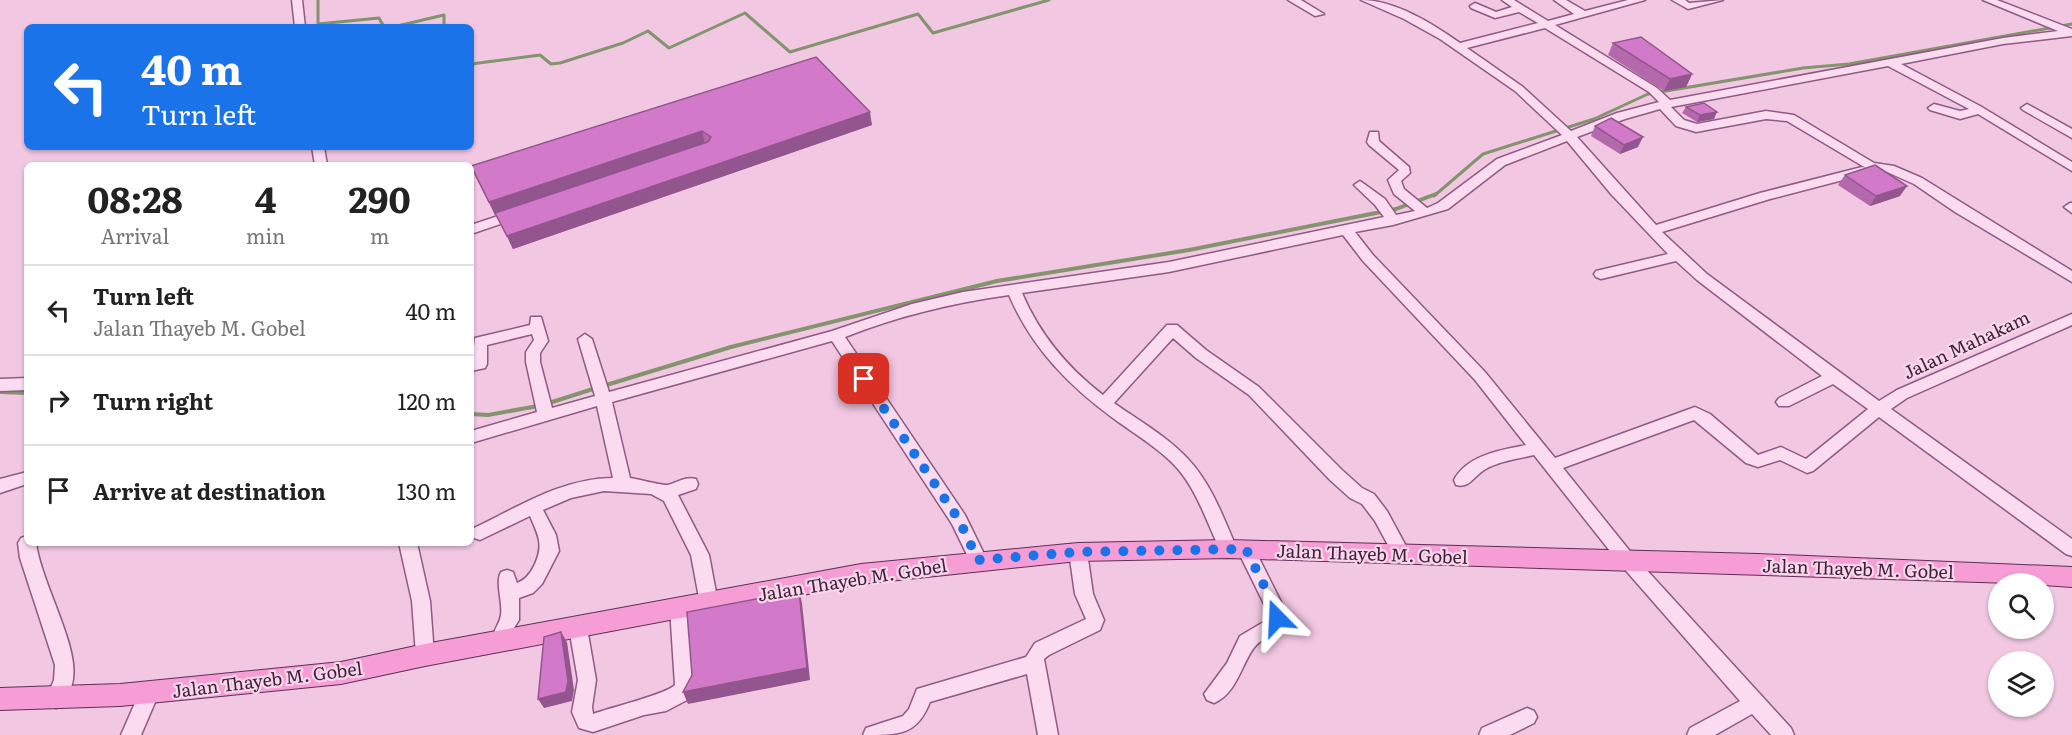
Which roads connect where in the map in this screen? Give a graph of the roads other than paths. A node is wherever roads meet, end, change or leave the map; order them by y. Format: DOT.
graph roads {
  1 [pos="297,0"];
  2 [pos="1293,0"];
  3 [pos="1366,0"];
  4 [pos="1507,0"];
  5 [pos="1559,0"];
  6 [pos="1640,0"];
  7 [pos="1677,0"];
  8 [pos="1718,0"];
  9 [pos="1988,0"];
  10 [pos="1475,6"];
  11 [pos="1522,8"];
  12 [pos="1319,14"];
  13 [pos="1582,14"];
  14 [pos="300,24"];
  15 [pos="1546,24"];
  16 [pos="2070,32"];
  17 [pos="1459,47"];
  18 [pos="1891,63"];
  19 [pos="1660,98"];
  20 [pos="1934,108"];
  21 [pos="2027,108"];
  22 [pos="1979,110"];
  23 [pos="1564,131"];
  24 [pos="2072,134"];
  25 [pos="1374,135"];
  26 [pos="1871,166"];
  27 [pos="2072,167"];
  28 [pos="1360,184"];
  29 [pos="533,208"];
  30 [pos="1425,213"];
  31 [pos="1389,214"];
  32 [pos="474,229"];
  33 [pos="1654,230"];
  34 [pos="1347,231"];
  35 [pos="1678,256"];
  36 [pos="1601,274"];
  37 [pos="2072,277"];
  38 [pos="1013,289"];
  39 [pos="2072,319"];
  40 [pos="836,335"];
  41 [pos="585,339"];
  42 [pos="474,365"];
  43 [pos="1833,377"];
  44 [pos="24,384"];
  45 [pos="0,385"];
  46 [pos="601,390"];
  47 [pos="1784,402"];
  48 [pos="1104,404"];
  49 [pos="544,408"];
  50 [pos="1879,409"];
  51 [pos="474,436"];
  52 [pos="1537,448"];
  53 [pos="1551,466"];
  54 [pos="24,479"];
  55 [pos="1462,480"];
  56 [pos="623,484"];
  57 [pos="690,484"];
  58 [pos="0,486"];
  59 [pos="665,492"];
  60 [pos="534,508"];
  61 [pos="480,533"];
  62 [pos="28,546"];
  63 [pos="409,546"];
  64 [pos="1237,549"];
  65 [pos="2072,549"];
  66 [pos="1078,552"];
  67 [pos="1401,553"];
  68 [pos="978,560"];
  69 [pos="1627,560"];
  70 [pos="2072,577"];
  71 [pos="708,603"];
  72 [pos="679,608"];
  73 [pos="578,628"];
  74 [pos="502,641"];
  75 [pos="425,655"];
  76 [pos="1034,663"];
  77 [pos="149,693"];
  78 [pos="1214,694"];
  79 [pos="0,699"];
  80 [pos="56,699"];
  81 [pos="1754,703"];
  82 [pos="1527,717"];
  83 [pos="131,735"];
  84 [pos="873,735"];
  85 [pos="1048,735"];
  86 [pos="1488,735"];
  87 [pos="1697,735"];
  88 [pos="1784,735"];
  1 -- 14 [label="street"];
  2 -- 12 [label="street"];
  3 -- 17 [label="street"];
  4 -- 11 [label="street"];
  5 -- 13 [label="street"];
  6 -- 13 [label="street"];
  7 -- 8 [label="street"];
  9 -- 16 [label="street"];
  10 -- 11 [label="street"];
  11 -- 15 [label="street"];
  13 -- 15 [label="street"];
  15 -- 17 [label="street"];
  15 -- 19 [label="street"];
  16 -- 18 [label="street"];
  17 -- 23 [label="street"];
  18 -- 19 [label="street"];
  18 -- 22 [label="street"];
  19 -- 23 [label="street"];
  19 -- 26 [label="street"];
  20 -- 22 [label="street"];
  21 -- 24 [label="street"];
  22 -- 27 [label="street"];
  23 -- 30 [label="street"];
  23 -- 33 [label="street"];
  25 -- 30 [label="street"];
  26 -- 33 [label="street"];
  26 -- 37 [label="street"];
  28 -- 31 [label="street"];
  29 -- 32 [label="street"];
  30 -- 31 [label="street"];
  31 -- 34 [label="street"];
  33 -- 35 [label="street"];
  34 -- 38 [label="street"];
  34 -- 52 [label="street"];
  35 -- 36 [label="street"];
  35 -- 43 [label="street"];
  38 -- 40 [label="street"];
  38 -- 48 [label="street"];
  39 -- 50 [label="street, Jalan Mahakam"];
  40 -- 46 [label="street"];
  40 -- 68 [label="street"];
  41 -- 46 [label="street"];
  42 -- 49 [label="street"];
  43 -- 47 [label="street"];
  43 -- 50 [label="street"];
  44 -- 45 [label="street"];
  46 -- 49 [label="street"];
  46 -- 56 [label="street"];
  48 -- 64 [label="street"];
  48 -- 67 [label="street"];
  49 -- 51 [label="street"];
  50 -- 53 [label="street, Jalan Mahakam"];
  50 -- 65 [label="street"];
  52 -- 53 [label="street"];
  52 -- 55 [label="street"];
  53 -- 69 [label="street"];
  54 -- 58 [label="street"];
  56 -- 59 [label="street"];
  56 -- 60 [label="street"];
  57 -- 59 [label="street"];
  59 -- 71 [label="street"];
  60 -- 61 [label="street"];
  60 -- 74 [label="street"];
  62 -- 80 [label="street"];
  63 -- 75 [label="street"];
  64 -- 66 [label="main road, Jalan Thayeb M. Gobel"];
  64 -- 67 [label="main road, Jalan Thayeb M. Gobel"];
  64 -- 78 [label="street"];
  66 -- 68 [label="main road, Jalan Thayeb M. Gobel"];
  66 -- 76 [label="street"];
  67 -- 69 [label="main road, Jalan Thayeb M. Gobel"];
  68 -- 71 [label="main road, Jalan Thayeb M. Gobel"];
  69 -- 70 [label="main road, Jalan Thayeb M. Gobel"];
  69 -- 81 [label="street"];
  71 -- 72 [label="main road, Jalan Thayeb M. Gobel"];
  72 -- 73 [label="main road, Jalan Thayeb M. Gobel"];
  72 -- 73 [label="street"];
  73 -- 74 [label="main road, Jalan Thayeb M. Gobel"];
  74 -- 75 [label="main road, Jalan Thayeb M. Gobel"];
  75 -- 77 [label="main road, Jalan Thayeb M. Gobel"];
  76 -- 84 [label="street"];
  76 -- 85 [label="street"];
  77 -- 80 [label="main road, Jalan Thayeb M. Gobel"];
  77 -- 83 [label="street"];
  79 -- 80 [label="main road, Jalan Thayeb M. Gobel"];
  81 -- 87 [label="street"];
  81 -- 88 [label="street"];
  82 -- 86 [label="street"];
}
